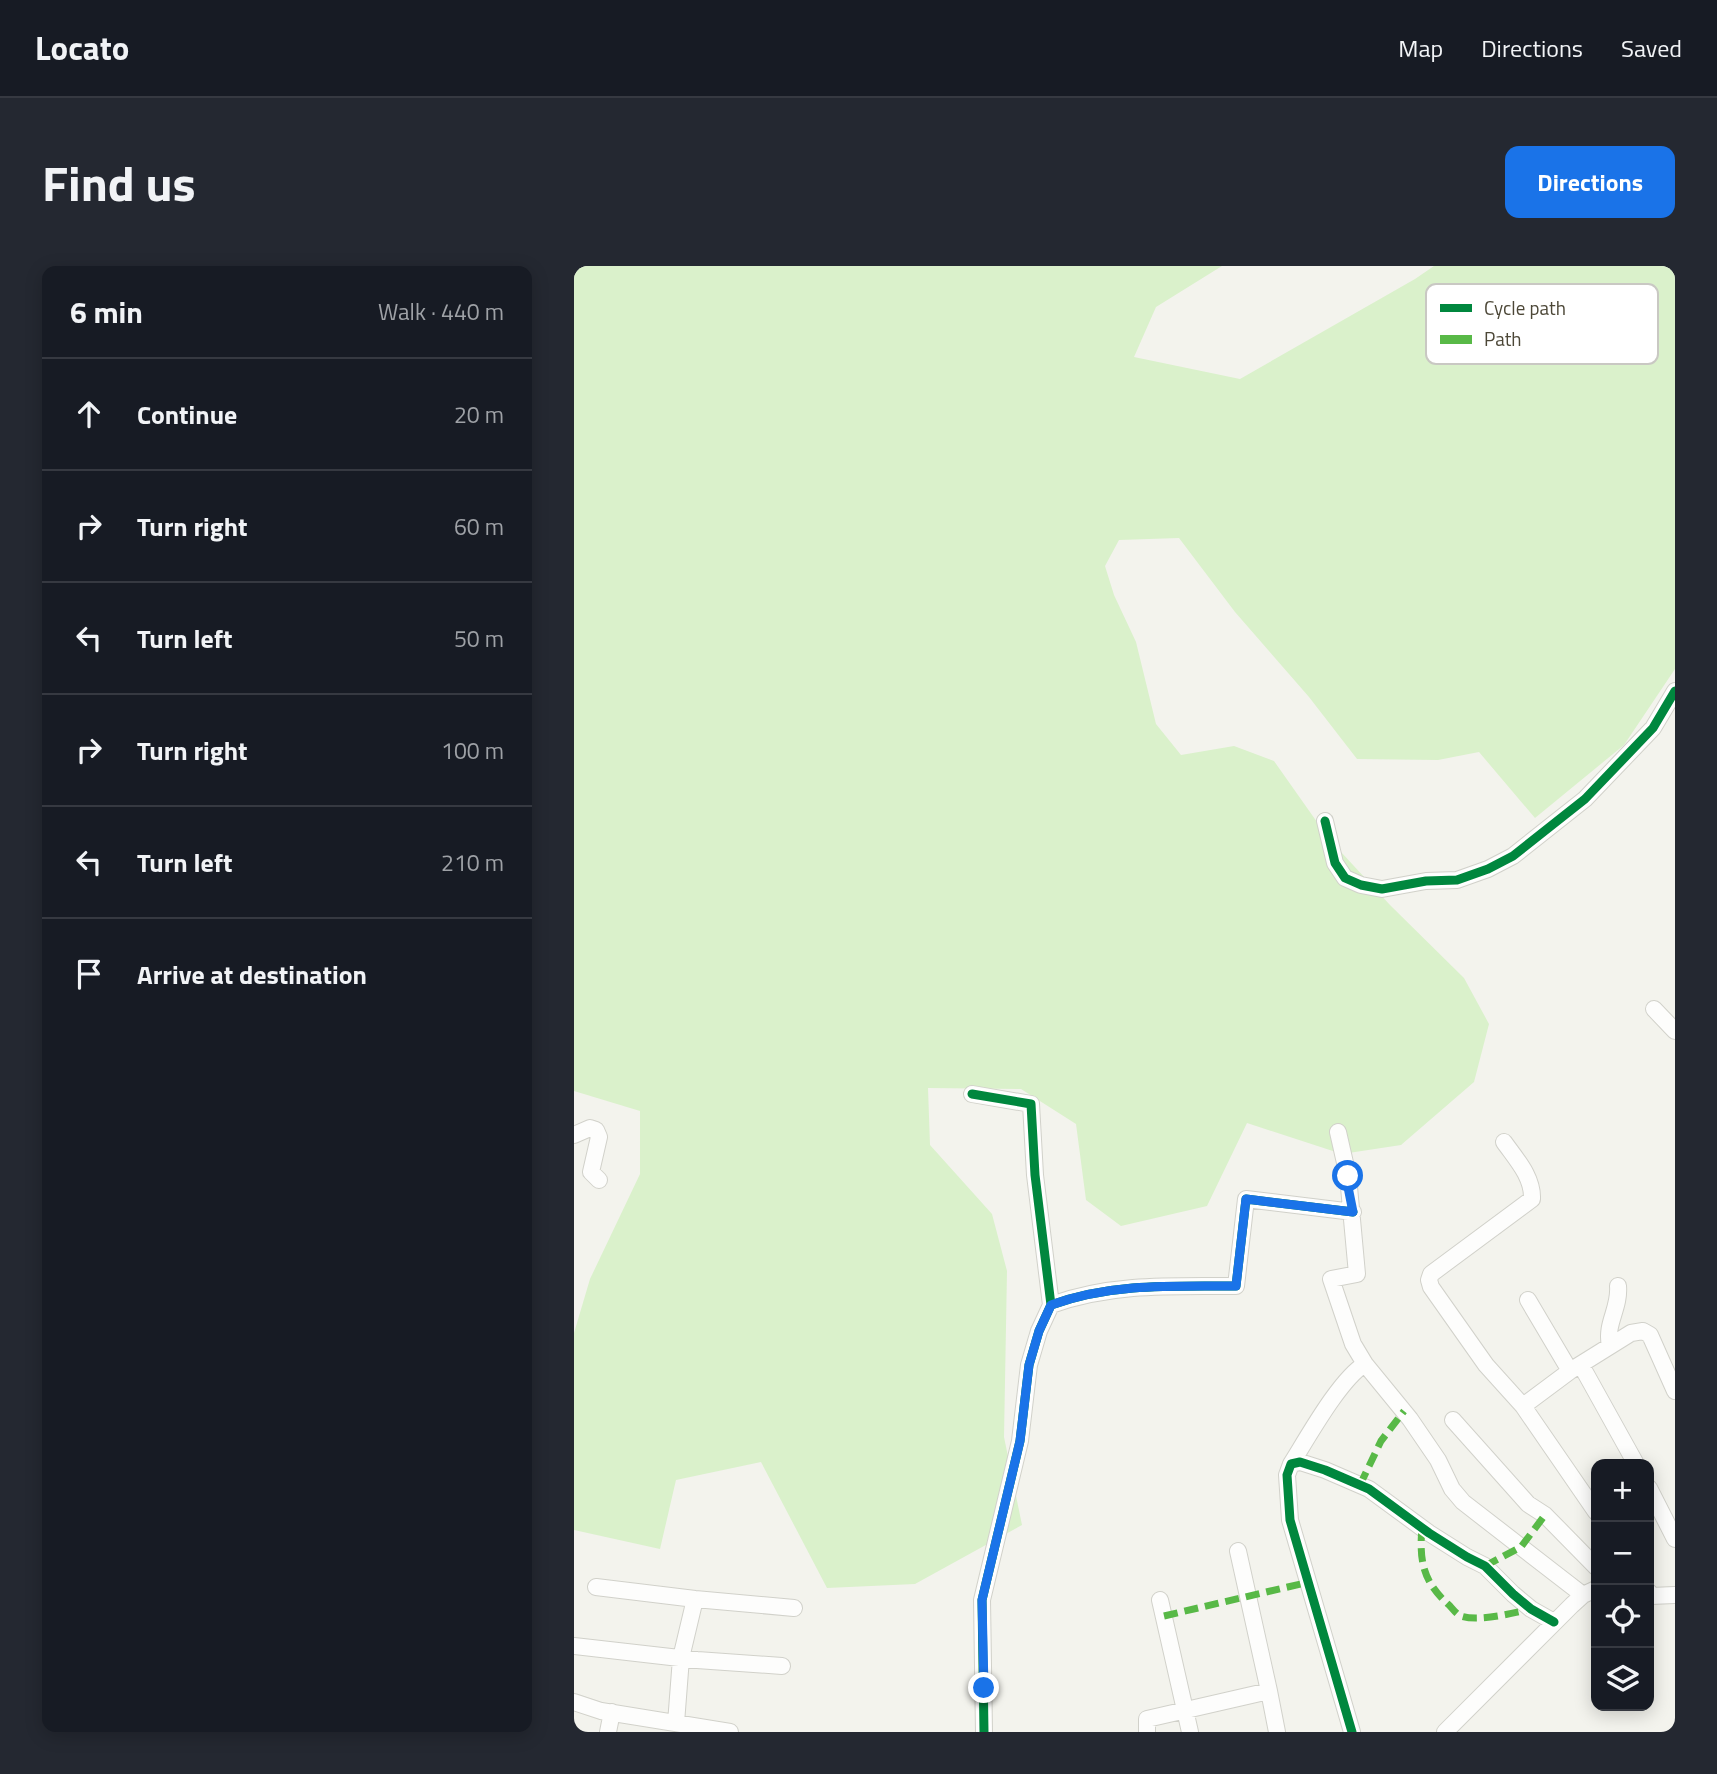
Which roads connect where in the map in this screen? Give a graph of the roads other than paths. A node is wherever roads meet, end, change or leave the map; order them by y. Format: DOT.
graph roads {
  1 [pos="1675,691"];
  2 [pos="1325,821"];
  3 [pos="1654,1009"];
  4 [pos="1675,1031"];
  5 [pos="972,1094"];
  6 [pos="1338,1132"];
  7 [pos="574,1135"];
  8 [pos="1504,1142"];
  9 [pos="599,1180"];
  10 [pos="1353,1212"];
  11 [pos="1618,1286"];
  12 [pos="1528,1300"];
  13 [pos="1051,1305"];
  14 [pos="1610,1346"];
  15 [pos="1366,1364"];
  16 [pos="1576,1368"];
  17 [pos="1675,1391"];
  18 [pos="1522,1406"];
  19 [pos="1453,1420"];
  20 [pos="1633,1459"];
  21 [pos="1291,1464"];
  22 [pos="1654,1498"];
  23 [pos="1591,1505"];
  24 [pos="1675,1539"];
  25 [pos="1238,1551"];
  26 [pos="1591,1562"];
  27 [pos="596,1587"];
  28 [pos="1590,1592"];
  29 [pos="1654,1595"];
  30 [pos="1675,1595"];
  31 [pos="695,1599"];
  32 [pos="1160,1600"];
  33 [pos="794,1608"];
  34 [pos="1554,1622"];
  35 [pos="574,1646"];
  36 [pos="681,1658"];
  37 [pos="782,1666"];
  38 [pos="1269,1691"];
  39 [pos="574,1702"];
  40 [pos="1186,1710"];
  41 [pos="612,1712"];
  42 [pos="669,1726"];
  43 [pos="608,1732"];
  44 [pos="730,1732"];
  45 [pos="984,1732"];
  46 [pos="1147,1732"];
  47 [pos="1190,1732"];
  48 [pos="1277,1732"];
  49 [pos="1352,1732"];
  50 [pos="1445,1732"];
  1 -- 2 [label="street"];
  3 -- 4 [label="street"];
  5 -- 13 [label="street"];
  6 -- 10 [label="street"];
  7 -- 9 [label="street"];
  8 -- 18 [label="street"];
  10 -- 13 [label="street"];
  10 -- 15 [label="street"];
  11 -- 14 [label="street"];
  12 -- 16 [label="street"];
  13 -- 45 [label="street"];
  14 -- 16 [label="street"];
  14 -- 17 [label="street"];
  15 -- 21 [label="street"];
  15 -- 28 [label="street"];
  16 -- 18 [label="street"];
  16 -- 20 [label="street"];
  18 -- 23 [label="street"];
  19 -- 26 [label="street"];
  21 -- 34 [label="street"];
  21 -- 49 [label="street"];
  22 -- 24 [label="street"];
  25 -- 38 [label="street"];
  27 -- 31 [label="street"];
  28 -- 34 [label="street"];
  29 -- 30 [label="street"];
  31 -- 33 [label="street"];
  31 -- 36 [label="street"];
  32 -- 40 [label="street"];
  34 -- 50 [label="street"];
  35 -- 36 [label="street"];
  36 -- 37 [label="street"];
  36 -- 42 [label="street"];
  38 -- 40 [label="street"];
  38 -- 48 [label="street"];
  39 -- 41 [label="street"];
  40 -- 46 [label="street"];
  40 -- 47 [label="street"];
  41 -- 42 [label="street"];
  41 -- 43 [label="street"];
  42 -- 44 [label="street"];
}
